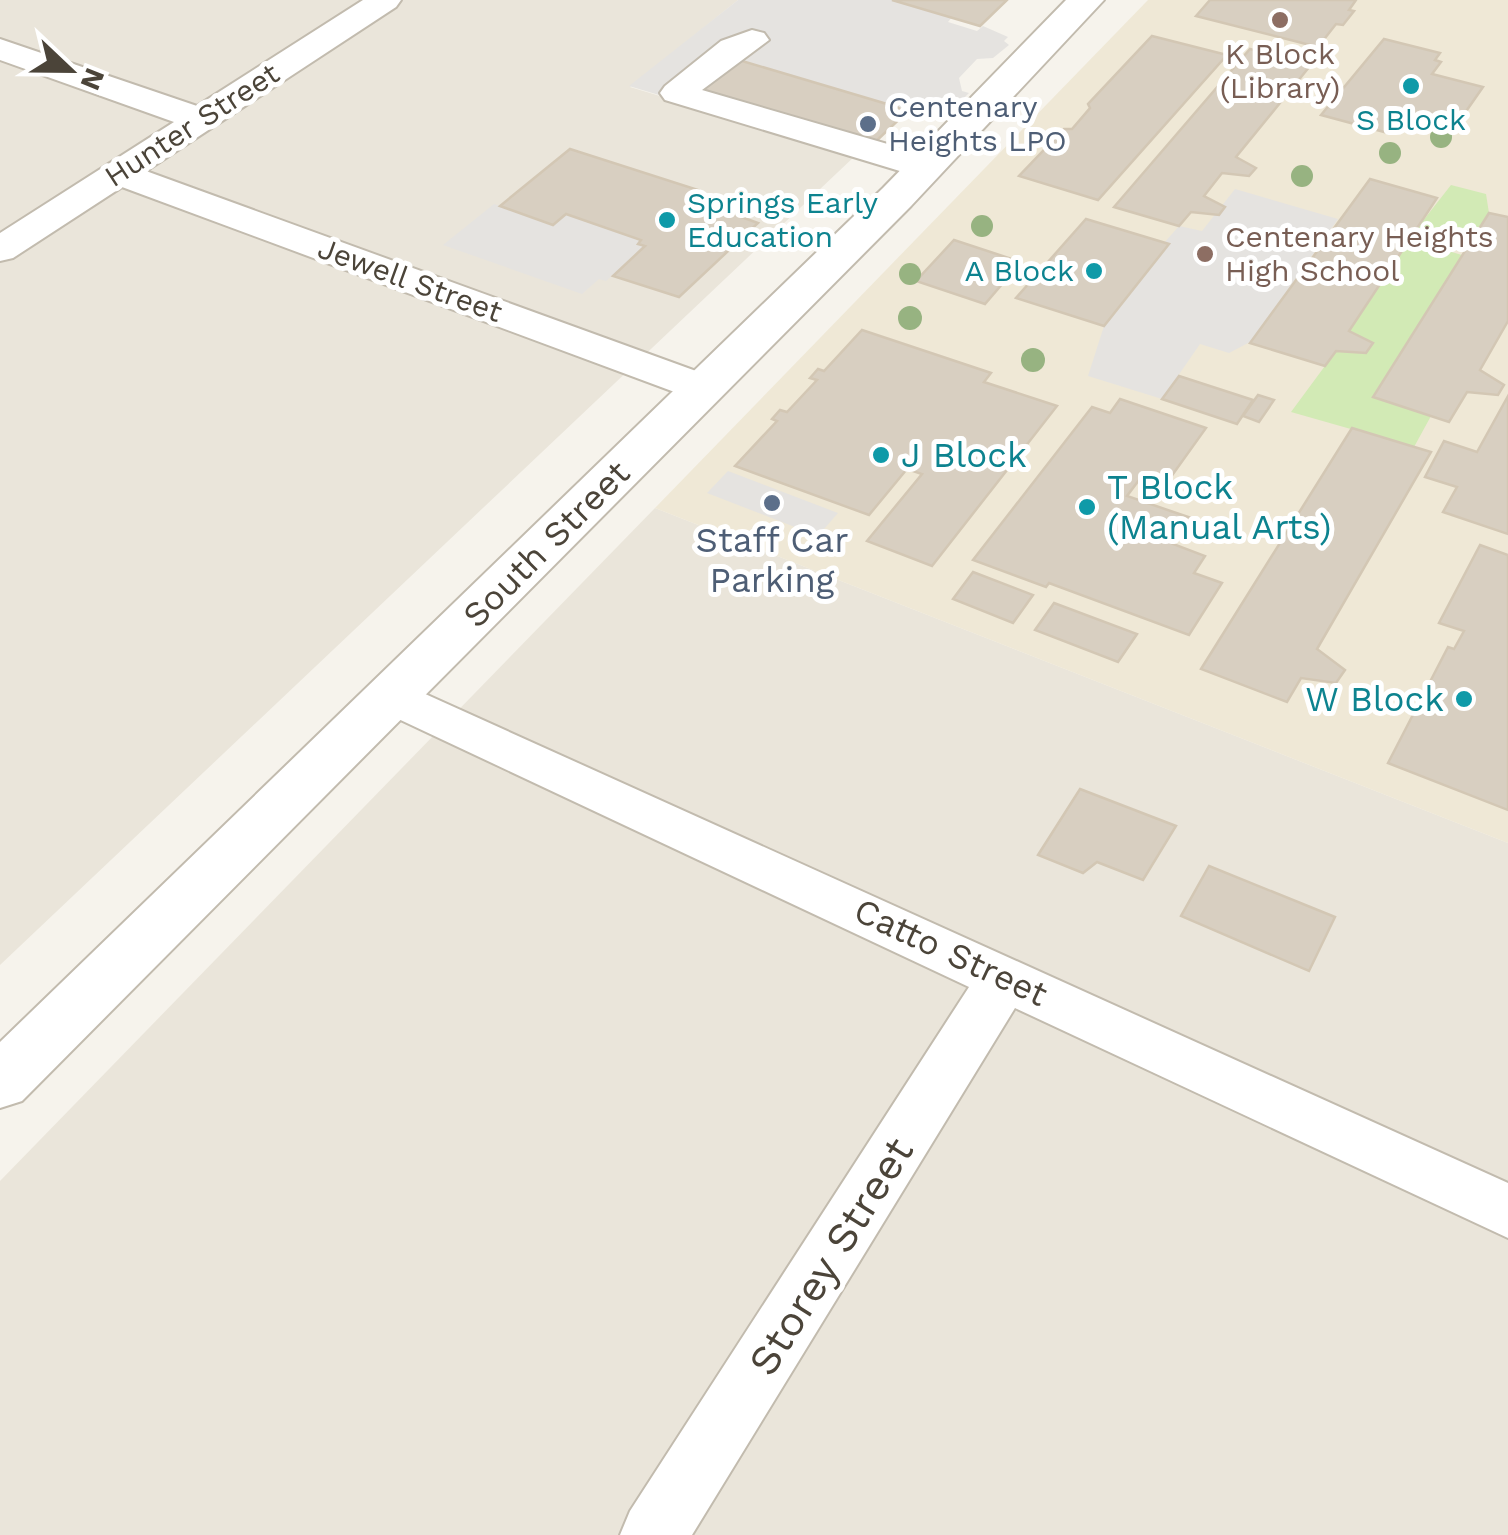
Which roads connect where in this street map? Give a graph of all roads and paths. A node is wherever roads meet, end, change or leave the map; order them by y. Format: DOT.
graph roads {
  1 [pos="385,0"];
  2 [pos="1086,0"];
  3 [pos="752,40"];
  4 [pos="0,50"];
  5 [pos="200,118"];
  6 [pos="926,168"];
  7 [pos="118,173"];
  8 [pos="0,250"];
  9 [pos="703,388"];
  10 [pos="392,696"];
  11 [pos="1005,977"];
  12 [pos="0,1082"];
  13 [pos="1508,1211"];
  14 [pos="654,1535"];
  1 -- 5 [label="street, Hunter Street"];
  2 -- 6 [label="street, South Street"];
  3 -- 6 [label="street"];
  4 -- 5 [label="street"];
  5 -- 7 [label="street, Hunter Street"];
  6 -- 9 [label="street, South Street"];
  7 -- 8 [label="street, Hunter Street"];
  7 -- 9 [label="street, Jewell Street"];
  9 -- 10 [label="street, South Street"];
  10 -- 11 [label="street, Catto Street"];
  10 -- 12 [label="street, South Street"];
  11 -- 13 [label="street, Catto Street"];
  11 -- 14 [label="street, Storey Street"];
}
